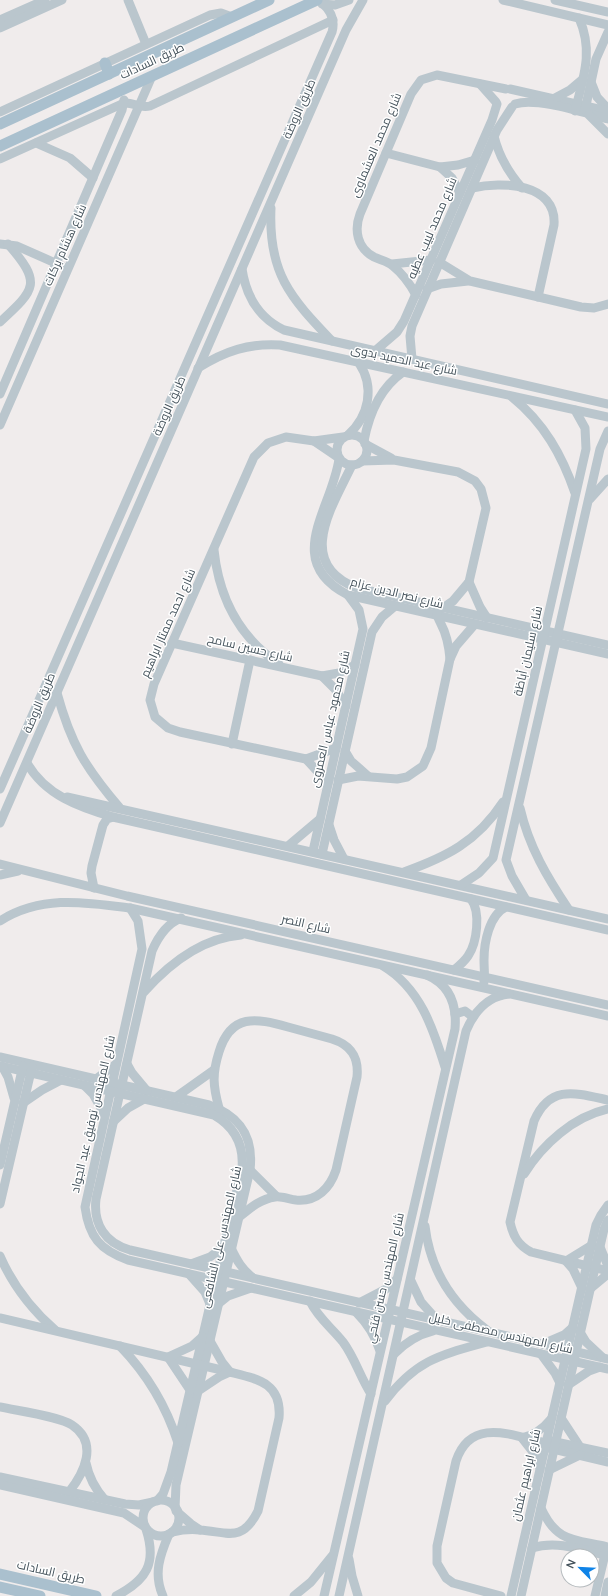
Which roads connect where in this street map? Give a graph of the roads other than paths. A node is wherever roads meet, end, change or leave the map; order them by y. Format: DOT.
graph roads {
  1 [pos="45,0"];
  2 [pos="62,0"];
  3 [pos="128,0"];
  4 [pos="268,0"];
  5 [pos="349,0"];
  6 [pos="363,0"];
  7 [pos="503,0"];
  8 [pos="558,0"];
  9 [pos="318,2"];
  10 [pos="573,2"];
  11 [pos="29,11"];
  12 [pos="608,12"];
  13 [pos="232,17"];
  14 [pos="579,18"];
  15 [pos="0,20"];
  16 [pos="333,23"];
  17 [pos="608,25"];
  18 [pos="0,28"];
  19 [pos="346,30"];
  20 [pos="608,32"];
  21 [pos="146,44"];
  22 [pos="105,63"];
  23 [pos="109,74"];
  24 [pos="152,76"];
  25 [pos="587,80"];
  26 [pos="480,84"];
  27 [pos="123,89"];
  28 [pos="508,89"];
  29 [pos="555,98"];
  30 [pos="303,100"];
  31 [pos="124,103"];
  32 [pos="496,103"];
  33 [pos="314,105"];
  34 [pos="513,105"];
  35 [pos="138,107"];
  36 [pos="582,110"];
  37 [pos="608,110"];
  38 [pos="0,112"];
  39 [pos="608,119"];
  40 [pos="294,120"];
  41 [pos="0,124"];
  42 [pos="305,124"];
  43 [pos="608,134"];
  44 [pos="494,136"];
  45 [pos="36,143"];
  46 [pos="0,146"];
  47 [pos="386,153"];
  48 [pos="0,159"];
  49 [pos="475,160"];
  50 [pos="440,167"];
  51 [pos="93,178"];
  52 [pos="472,188"];
  53 [pos="522,188"];
  54 [pos="460,193"];
  55 [pos="271,203"];
  56 [pos="4,244"];
  57 [pos="435,261"];
  58 [pos="57,264"];
  59 [pos="392,264"];
  60 [pos="68,268"];
  61 [pos="242,269"];
  62 [pos="470,281"];
  63 [pos="427,289"];
  64 [pos="416,295"];
  65 [pos="538,297"];
  66 [pos="608,304"];
  67 [pos="0,322"];
  68 [pos="284,330"];
  69 [pos="332,341"];
  70 [pos="280,346"];
  71 [pos="374,351"];
  72 [pos="412,359"];
  73 [pos="359,363"];
  74 [pos="198,368"];
  75 [pos="404,372"];
  76 [pos="532,387"];
  77 [pos="0,394"];
  78 [pos="511,396"];
  79 [pos="530,400"];
  80 [pos="608,404"];
  81 [pos="576,410"];
  82 [pos="608,417"];
  83 [pos="0,425"];
  84 [pos="608,431"];
  85 [pos="346,436"];
  86 [pos="314,441"];
  87 [pos="365,442"];
  88 [pos="339,458"];
  89 [pos="394,460"];
  90 [pos="362,461"];
  91 [pos="352,465"];
  92 [pos="608,479"];
  93 [pos="576,494"];
  94 [pos="588,502"];
  95 [pos="121,514"];
  96 [pos="133,518"];
  97 [pos="111,537"];
  98 [pos="122,542"];
  99 [pos="214,548"];
  100 [pos="469,582"];
  101 [pos="348,595"];
  102 [pos="395,606"];
  103 [pos="439,610"];
  104 [pos="487,618"];
  105 [pos="475,624"];
  106 [pos="367,630"];
  107 [pos="544,635"];
  108 [pos="557,638"];
  109 [pos="172,643"];
  110 [pos="608,645"];
  111 [pos="608,654"];
  112 [pos="450,659"];
  113 [pos="250,660"];
  114 [pos="355,665"];
  115 [pos="284,668"];
  116 [pos="322,676"];
  117 [pos="57,693"];
  118 [pos="346,706"];
  119 [pos="232,744"];
  120 [pos="340,750"];
  121 [pos="306,759"];
  122 [pos="26,763"];
  123 [pos="368,776"];
  124 [pos="338,780"];
  125 [pos="328,783"];
  126 [pos="0,789"];
  127 [pos="0,794"];
  128 [pos="57,795"];
  129 [pos="507,796"];
  130 [pos="10,799"];
  131 [pos="519,804"];
  132 [pos="118,808"];
  133 [pos="113,817"];
  134 [pos="324,821"];
  135 [pos="0,823"];
  136 [pos="214,830"];
  137 [pos="212,840"];
  138 [pos="288,846"];
  139 [pos="318,852"];
  140 [pos="344,858"];
  141 [pos="493,858"];
  142 [pos="506,860"];
  143 [pos="0,864"];
  144 [pos="32,872"];
  145 [pos="404,872"];
  146 [pos="0,875"];
  147 [pos="414,875"];
  148 [pos="461,885"];
  149 [pos="412,886"];
  150 [pos="94,888"];
  151 [pos="127,896"];
  152 [pos="471,899"];
  153 [pos="526,900"];
  154 [pos="128,907"];
  155 [pos="506,907"];
  156 [pos="569,910"];
  157 [pos="181,918"];
  158 [pos="608,919"];
  159 [pos="0,921"];
  160 [pos="608,930"];
  161 [pos="249,934"];
  162 [pos="329,942"];
  163 [pos="326,952"];
  164 [pos="372,962"];
  165 [pos="454,970"];
  166 [pos="427,975"];
  167 [pos="485,977"];
  168 [pos="483,988"];
  169 [pos="143,993"];
  170 [pos="509,994"];
  171 [pos="608,1005"];
  172 [pos="455,1014"];
  173 [pos="608,1016"];
  174 [pos="473,1017"];
  175 [pos="1,1063"];
  176 [pos="116,1064"];
  177 [pos="127,1064"];
  178 [pos="27,1068"];
  179 [pos="445,1068"];
  180 [pos="214,1070"];
  181 [pos="96,1079"];
  182 [pos="61,1080"];
  183 [pos="84,1085"];
  184 [pos="111,1087"];
  185 [pos="121,1089"];
  186 [pos="146,1095"];
  187 [pos="176,1097"];
  188 [pos="608,1100"];
  189 [pos="19,1102"];
  190 [pos="219,1108"];
  191 [pos="608,1109"];
  192 [pos="105,1115"];
  193 [pos="113,1122"];
  194 [pos="0,1165"];
  195 [pos="250,1170"];
  196 [pos="520,1180"];
  197 [pos="276,1196"];
  198 [pos="0,1204"];
  199 [pos="608,1206"];
  200 [pos="238,1218"];
  201 [pos="425,1219"];
  202 [pos="608,1220"];
  203 [pos="596,1245"];
  204 [pos="227,1247"];
  205 [pos="0,1256"];
  206 [pos="566,1261"];
  207 [pos="608,1266"];
  208 [pos="591,1267"];
  209 [pos="189,1269"];
  210 [pos="608,1271"];
  211 [pos="608,1274"];
  212 [pos="221,1276"];
  213 [pos="397,1279"];
  214 [pos="410,1281"];
  215 [pos="253,1283"];
  216 [pos="586,1288"];
  217 [pos="310,1301"];
  218 [pos="359,1303"];
  219 [pos="214,1304"];
  220 [pos="390,1310"];
  221 [pos="356,1312"];
  222 [pos="403,1313"];
  223 [pos="2,1318"];
  224 [pos="388,1319"];
  225 [pos="437,1320"];
  226 [pos="401,1322"];
  227 [pos="577,1329"];
  228 [pos="435,1330"];
  229 [pos="56,1331"];
  230 [pos="490,1332"];
  231 [pos="206,1339"];
  232 [pos="488,1342"];
  233 [pos="543,1344"];
  234 [pos="120,1346"];
  235 [pos="572,1351"];
  236 [pos="381,1352"];
  237 [pos="394,1354"];
  238 [pos="541,1354"];
  239 [pos="168,1357"];
  240 [pos="605,1359"];
  241 [pos="570,1360"];
  242 [pos="200,1365"];
  243 [pos="604,1368"];
  244 [pos="230,1372"];
  245 [pos="564,1384"];
  246 [pos="194,1391"];
  247 [pos="371,1394"];
  248 [pos="383,1404"];
  249 [pos="0,1407"];
  250 [pos="556,1418"];
  251 [pos="522,1438"];
  252 [pos="178,1444"];
  253 [pos="550,1444"];
  254 [pos="580,1451"];
  255 [pos="608,1454"];
  256 [pos="608,1462"];
  257 [pos="86,1463"];
  258 [pos="545,1469"];
  259 [pos="0,1477"];
  260 [pos="0,1485"];
  261 [pos="69,1492"];
  262 [pos="105,1500"];
  263 [pos="155,1502"];
  264 [pos="541,1508"];
  265 [pos="124,1509"];
  266 [pos="176,1510"];
  267 [pos="145,1528"];
  268 [pos="200,1530"];
  269 [pos="171,1533"];
  270 [pos="532,1548"];
  271 [pos="607,1551"];
  272 [pos="335,1552"];
  273 [pos="348,1554"];
  274 [pos="0,1574"];
  275 [pos="608,1582"];
  276 [pos="0,1587"];
  277 [pos="40,1596"];
  278 [pos="96,1596"];
  279 [pos="116,1596"];
  280 [pos="163,1596"];
  281 [pos="294,1596"];
  282 [pos="324,1596"];
  283 [pos="339,1596"];
  284 [pos="358,1596"];
  285 [pos="502,1596"];
  286 [pos="511,1596"];
  287 [pos="521,1596"];
  288 [pos="598,1596"];
  1 -- 11 [label="street"];
  2 -- 11 [label="street"];
  3 -- 21 [label="street"];
  4 -- 13 [label="main road, طريق السادات"];
  5 -- 9 [label="street"];
  6 -- 19 [label="street, طريق الروضة"];
  7 -- 14 [label="street"];
  8 -- 10 [label="street"];
  9 -- 16 [label="street"];
  9 -- 24 [label="main road, طريق السادات"];
  10 -- 12 [label="street"];
  11 -- 15 [label="street"];
  11 -- 18 [label="street"];
  13 -- 21 [label="street"];
  13 -- 23 [label="main road, طريق السادات"];
  14 -- 17 [label="street"];
  14 -- 25 [label="street"];
  16 -- 19 [label="street"];
  16 -- 30 [label="street, طريق الروضة"];
  16 -- 35 [label="street"];
  19 -- 33 [label="street, طريق الروضة"];
  20 -- 25 [label="street"];
  21 -- 22 [label="street"];
  22 -- 23 [label="main road"];
  22 -- 38 [label="street"];
  23 -- 41 [label="main road, طريق السادات"];
  24 -- 27 [label="main road, طريق السادات"];
  24 -- 35 [label="street, شارع هشام بركات"];
  25 -- 29 [label="street"];
  25 -- 36 [label="street"];
  25 -- 37 [label="street"];
  26 -- 28 [label="street, شارع محمد العشماوى"];
  26 -- 32 [label="street"];
  26 -- 47 [label="street, شارع محمد العشماوى"];
  27 -- 31 [label="street, شارع هشام بركات"];
  27 -- 46 [label="main road, طريق السادات"];
  28 -- 29 [label="street, شارع محمد العشماوى"];
  28 -- 32 [label="street"];
  28 -- 34 [label="street"];
  29 -- 36 [label="street, شارع محمد العشماوى"];
  30 -- 33 [label="street"];
  30 -- 40 [label="street, طريق الروضة"];
  31 -- 35 [label="street"];
  31 -- 45 [label="street"];
  31 -- 51 [label="street, شارع هشام بركات"];
  32 -- 34 [label="street"];
  32 -- 49 [label="street, شارع محمد لبيب عطيه"];
  33 -- 42 [label="street, طريق الروضة"];
  34 -- 36 [label="street, شارع محمد العشماوى"];
  34 -- 44 [label="street, شارع محمد لبيب عطيه"];
  35 -- 60 [label="street, شارع هشام بركات"];
  36 -- 37 [label="street, شارع محمد العشماوى"];
  36 -- 39 [label="street, شارع محمد العشماوى"];
  36 -- 43 [label="street"];
  40 -- 42 [label="street"];
  40 -- 95 [label="street, طريق الروضة"];
  42 -- 55 [label="street, طريق الروضة"];
  44 -- 52 [label="street, شارع محمد لبيب عطيه"];
  44 -- 53 [label="street"];
  45 -- 48 [label="street"];
  45 -- 51 [label="street"];
  47 -- 50 [label="street"];
  47 -- 59 [label="street, شارع محمد العشماوى"];
  49 -- 50 [label="street"];
  49 -- 54 [label="street, شارع محمد لبيب عطيه"];
  50 -- 54 [label="street"];
  51 -- 58 [label="street, شارع هشام بركات"];
  52 -- 53 [label="street"];
  52 -- 57 [label="street, شارع محمد لبيب عطيه"];
  53 -- 65 [label="street"];
  54 -- 57 [label="street, شارع محمد لبيب عطيه"];
  55 -- 61 [label="street, طريق الروضة"];
  55 -- 69 [label="street"];
  56 -- 58 [label="street"];
  56 -- 67 [label="street"];
  57 -- 59 [label="street, شارع محمد العشماوى"];
  57 -- 62 [label="street"];
  57 -- 63 [label="street, شارع محمد لبيب عطيه"];
  57 -- 64 [label="street, شارع محمد لبيب عطيه"];
  58 -- 60 [label="street"];
  58 -- 77 [label="street, شارع هشام بركات"];
  59 -- 64 [label="street, شارع محمد العشماوى"];
  60 -- 83 [label="street, شارع هشام بركات"];
  61 -- 68 [label="street, شارع عبد الحميد بدوى"];
  61 -- 74 [label="street, طريق الروضة"];
  62 -- 63 [label="street"];
  62 -- 65 [label="street"];
  63 -- 72 [label="street, شارع محمد لبيب عطيه"];
  64 -- 71 [label="street, شارع محمد لبيب عطيه"];
  65 -- 66 [label="street"];
  68 -- 69 [label="street, شارع عبد الحميد بدوى"];
  68 -- 70 [label="street"];
  69 -- 71 [label="street, شارع عبد الحميد بدوى"];
  70 -- 73 [label="street, شارع عبد الحميد بدوى"];
  70 -- 74 [label="street, شارع عبد الحميد بدوى"];
  71 -- 72 [label="street, شارع عبد الحميد بدوى"];
  72 -- 76 [label="street, شارع عبد الحميد بدوى"];
  73 -- 75 [label="street, شارع عبد الحميد بدوى"];
  73 -- 85 [label="street"];
  74 -- 96 [label="street, طريق الروضة"];
  75 -- 78 [label="street, شارع عبد الحميد بدوى"];
  75 -- 87 [label="street"];
  76 -- 79 [label="street"];
  76 -- 80 [label="street, شارع عبد الحميد بدوى"];
  78 -- 79 [label="street, شارع عبد الحميد بدوى"];
  78 -- 93 [label="street"];
  79 -- 81 [label="street, شارع عبد الحميد بدوى"];
  81 -- 82 [label="street, شارع عبد الحميد بدوى"];
  81 -- 93 [label="street, شارع سليمان أباظة"];
  84 -- 94 [label="street"];
  85 -- 86 [label="street, شارع احمد ممتاز ابراهيم"];
  85 -- 87 [label="street"];
  85 -- 88 [label="street"];
  86 -- 88 [label="street, شارع احمد ممتاز ابراهيم"];
  86 -- 99 [label="street, شارع احمد ممتاز ابراهيم"];
  87 -- 89 [label="street"];
  87 -- 90 [label="street"];
  88 -- 91 [label="street"];
  88 -- 101 [label="street, شارع نصر الدين عزام"];
  89 -- 90 [label="street"];
  89 -- 100 [label="street"];
  90 -- 91 [label="street"];
  91 -- 103 [label="street, شارع نصر الدين عزام"];
  92 -- 94 [label="street"];
  93 -- 107 [label="street, شارع سليمان أباظة"];
  94 -- 108 [label="street"];
  95 -- 96 [label="street"];
  95 -- 97 [label="street, طريق الروضة"];
  96 -- 98 [label="street, طريق الروضة"];
  97 -- 98 [label="street"];
  97 -- 126 [label="street, طريق الروضة"];
  98 -- 117 [label="street, طريق الروضة"];
  99 -- 109 [label="street, شارع احمد ممتاز ابراهيم"];
  99 -- 115 [label="street"];
  100 -- 103 [label="street"];
  100 -- 104 [label="street"];
  101 -- 102 [label="street, شارع نصر الدين عزام"];
  101 -- 106 [label="street, شارع محمود عباس العمروى"];
  102 -- 103 [label="street, شارع نصر الدين عزام"];
  102 -- 106 [label="street, شارع محمود عباس العمروى"];
  103 -- 104 [label="street, شارع نصر الدين عزام"];
  103 -- 105 [label="street, شارع نصر الدين عزام"];
  103 -- 112 [label="street"];
  104 -- 107 [label="street, شارع نصر الدين عزام"];
  105 -- 107 [label="street, شارع نصر الدين عزام"];
  105 -- 112 [label="street"];
  106 -- 114 [label="street, شارع محمود عباس العمروى"];
  106 -- 120 [label="street, شارع محمود عباس العمروى"];
  107 -- 108 [label="street"];
  107 -- 129 [label="street, شارع سليمان أباظة"];
  108 -- 110 [label="street"];
  108 -- 111 [label="street"];
  108 -- 131 [label="street"];
  109 -- 113 [label="street, شارع حسين سامح"];
  109 -- 119 [label="street, شارع احمد ممتاز ابراهيم"];
  112 -- 123 [label="street"];
  113 -- 115 [label="street, شارع حسين سامح"];
  113 -- 119 [label="street"];
  114 -- 116 [label="street, شارع حسين سامح"];
  114 -- 118 [label="street, شارع محمود عباس العمروى"];
  115 -- 116 [label="street, شارع حسين سامح"];
  116 -- 118 [label="street"];
  117 -- 122 [label="street, طريق الروضة"];
  117 -- 132 [label="street"];
  118 -- 120 [label="street, شارع محمود عباس العمروى"];
  119 -- 121 [label="street, شارع احمد ممتاز ابراهيم"];
  120 -- 121 [label="street"];
  120 -- 123 [label="street"];
  120 -- 124 [label="street, شارع محمود عباس العمروى"];
  120 -- 125 [label="street, شارع محمود عباس العمروى"];
  121 -- 125 [label="street"];
  122 -- 128 [label="street"];
  122 -- 130 [label="street, طريق الروضة"];
  123 -- 124 [label="street"];
  124 -- 134 [label="street, شارع محمود عباس العمروى"];
  125 -- 134 [label="street, شارع محمود عباس العمروى"];
  127 -- 130 [label="street"];
  128 -- 132 [label="street"];
  128 -- 133 [label="street"];
  129 -- 141 [label="street, شارع سليمان أباظة"];
  129 -- 145 [label="street"];
  130 -- 135 [label="street, طريق الروضة"];
  131 -- 142 [label="street"];
  131 -- 156 [label="street"];
  132 -- 136 [label="street"];
  133 -- 137 [label="street"];
  133 -- 150 [label="street"];
  134 -- 138 [label="street"];
  134 -- 139 [label="street, شارع محمود عباس العمروى"];
  134 -- 140 [label="street"];
  136 -- 137 [label="street"];
  136 -- 138 [label="street"];
  137 -- 149 [label="street"];
  138 -- 139 [label="street"];
  139 -- 140 [label="street"];
  140 -- 145 [label="street"];
  141 -- 142 [label="street"];
  141 -- 148 [label="street"];
  142 -- 153 [label="street"];
  143 -- 144 [label="street, شارع النصر"];
  144 -- 146 [label="street"];
  144 -- 150 [label="street, شارع النصر"];
  145 -- 147 [label="street"];
  147 -- 148 [label="street"];
  147 -- 149 [label="street"];
  148 -- 153 [label="street"];
  149 -- 152 [label="street"];
  150 -- 151 [label="street, شارع النصر"];
  151 -- 154 [label="street"];
  151 -- 162 [label="street, شارع النصر"];
  152 -- 155 [label="street"];
  152 -- 165 [label="street"];
  153 -- 156 [label="street"];
  154 -- 157 [label="street"];
  154 -- 159 [label="street"];
  154 -- 176 [label="street, شارع المهندس توفيق عبد الجواد"];
  155 -- 160 [label="street"];
  155 -- 167 [label="street"];
  156 -- 158 [label="street"];
  157 -- 161 [label="street"];
  157 -- 169 [label="street, شارع المهندس توفيق عبد الجواد"];
  161 -- 163 [label="street"];
  161 -- 169 [label="street"];
  162 -- 163 [label="street"];
  162 -- 165 [label="street, شارع النصر"];
  163 -- 164 [label="street"];
  164 -- 166 [label="street"];
  164 -- 179 [label="street"];
  165 -- 167 [label="street, شارع النصر"];
  166 -- 168 [label="street"];
  166 -- 172 [label="street, شارع المهندس حسن فتحي"];
  167 -- 168 [label="street"];
  167 -- 171 [label="street, شارع النصر"];
  168 -- 170 [label="street"];
  169 -- 177 [label="street, شارع المهندس توفيق عبد الجواد"];
  170 -- 173 [label="street"];
  170 -- 174 [label="street"];
  172 -- 174 [label="street"];
  172 -- 179 [label="street, شارع المهندس حسن فتحي"];
  174 -- 201 [label="street"];
  175 -- 178 [label="street, شارع المهندس على الشافعى"];
  175 -- 189 [label="street"];
  176 -- 181 [label="street"];
  176 -- 184 [label="street, شارع المهندس توفيق عبد الجواد"];
  177 -- 185 [label="street, شارع المهندس توفيق عبد الجواد"];
  177 -- 186 [label="street"];
  178 -- 181 [label="street, شارع المهندس على الشافعى"];
  178 -- 182 [label="street, شارع المهندس على الشافعى"];
  178 -- 189 [label="street"];
  179 -- 213 [label="street, شارع المهندس حسن فتحي"];
  180 -- 187 [label="street"];
  180 -- 190 [label="street"];
  180 -- 197 [label="street"];
  181 -- 184 [label="street, شارع المهندس على الشافعى"];
  182 -- 183 [label="street, شارع المهندس على الشافعى"];
  182 -- 189 [label="street"];
  183 -- 184 [label="street, شارع المهندس على الشافعى"];
  183 -- 192 [label="street"];
  184 -- 185 [label="street, شارع المهندس على الشافعى"];
  184 -- 192 [label="street, شارع المهندس توفيق عبد الجواد"];
  185 -- 186 [label="street, شارع المهندس على الشافعى"];
  185 -- 193 [label="street, شارع المهندس توفيق عبد الجواد"];
  186 -- 187 [label="street, شارع المهندس على الشافعى"];
  186 -- 193 [label="street"];
  186 -- 204 [label="street, شارع المهندس على الشافعى"];
  187 -- 190 [label="street, شارع المهندس على الشافعى"];
  188 -- 196 [label="street"];
  189 -- 194 [label="street"];
  189 -- 198 [label="street"];
  190 -- 195 [label="street, شارع المهندس على الشافعى"];
  191 -- 196 [label="street"];
  192 -- 209 [label="street, شارع المهندس توفيق عبد الجواد"];
  193 -- 209 [label="street, شارع المهندس توفيق عبد الجواد"];
  195 -- 197 [label="street"];
  195 -- 200 [label="street, شارع المهندس على الشافعى"];
  196 -- 206 [label="street"];
  197 -- 200 [label="street"];
  199 -- 203 [label="street"];
  200 -- 204 [label="street, شارع المهندس على الشافعى"];
  201 -- 214 [label="street"];
  201 -- 230 [label="street"];
  202 -- 203 [label="street"];
  203 -- 206 [label="street"];
  203 -- 207 [label="street"];
  203 -- 208 [label="street, شارع ابراهيم عثمان"];
  204 -- 209 [label="street"];
  204 -- 212 [label="street, شارع المهندس على الشافعى"];
  204 -- 215 [label="street"];
  205 -- 229 [label="street"];
  206 -- 208 [label="street"];
  206 -- 216 [label="street"];
  208 -- 210 [label="street"];
  208 -- 216 [label="street, شارع ابراهيم عثمان"];
  209 -- 212 [label="street, شارع المهندس توفيق عبد الجواد"];
  209 -- 219 [label="street"];
  211 -- 216 [label="street"];
  212 -- 215 [label="street, شارع المهندس توفيق عبد الجواد"];
  212 -- 219 [label="street, شارع المهندس على الشافعى"];
  213 -- 218 [label="street"];
  213 -- 220 [label="street, شارع المهندس حسن فتحي"];
  214 -- 222 [label="street"];
  214 -- 225 [label="street"];
  215 -- 217 [label="street, شارع المهندس توفيق عبد الجواد"];
  215 -- 218 [label="street, شارع المهندس توفيق عبد الجواد"];
  215 -- 219 [label="street"];
  216 -- 227 [label="street, شارع ابراهيم عثمان"];
  217 -- 221 [label="street, شارع المهندس توفيق عبد الجواد"];
  217 -- 247 [label="street"];
  218 -- 220 [label="street, شارع المهندس توفيق عبد الجواد"];
  219 -- 231 [label="street, شارع المهندس على الشافعى"];
  220 -- 222 [label="street, شارع المهندس مصطفى خليل"];
  220 -- 224 [label="street, شارع المهندس حسن فتحي"];
  221 -- 224 [label="street, شارع المهندس توفيق عبد الجواد"];
  221 -- 236 [label="street"];
  222 -- 225 [label="street, شارع المهندس مصطفى خليل"];
  222 -- 226 [label="street"];
  223 -- 229 [label="street"];
  224 -- 226 [label="street, شارع المهندس مصطفى خليل"];
  224 -- 236 [label="street, شارع المهندس حسن فتحي"];
  225 -- 230 [label="street, شارع المهندس مصطفى خليل"];
  226 -- 228 [label="street, شارع المهندس مصطفى خليل"];
  226 -- 237 [label="street"];
  227 -- 233 [label="street"];
  227 -- 235 [label="street, شارع ابراهيم عثمان"];
  227 -- 240 [label="street"];
  228 -- 232 [label="street, شارع المهندس مصطفى خليل"];
  228 -- 237 [label="street"];
  229 -- 234 [label="street"];
  230 -- 233 [label="street, شارع المهندس مصطفى خليل"];
  231 -- 239 [label="street"];
  231 -- 242 [label="street, شارع المهندس على الشافعى"];
  231 -- 244 [label="street"];
  232 -- 238 [label="street, شارع المهندس مصطفى خليل"];
  232 -- 248 [label="street"];
  233 -- 235 [label="street, شارع المهندس مصطفى خليل"];
  234 -- 239 [label="street"];
  234 -- 252 [label="street"];
  235 -- 240 [label="street, شارع المهندس مصطفى خليل"];
  235 -- 241 [label="street, شارع ابراهيم عثمان"];
  236 -- 247 [label="street, شارع المهندس حسن فتحي"];
  237 -- 248 [label="street"];
  238 -- 241 [label="street, شارع المهندس مصطفى خليل"];
  238 -- 245 [label="street"];
  239 -- 242 [label="street"];
  239 -- 246 [label="street"];
  241 -- 243 [label="street, شارع المهندس مصطفى خليل"];
  241 -- 245 [label="street, شارع ابراهيم عثمان"];
  242 -- 244 [label="street"];
  242 -- 246 [label="street, شارع المهندس على الشافعى"];
  243 -- 245 [label="street"];
  244 -- 246 [label="street"];
  244 -- 268 [label="street"];
  245 -- 250 [label="street, شارع ابراهيم عثمان"];
  246 -- 252 [label="street, شارع المهندس على الشافعى"];
  246 -- 266 [label="street, شارع المهندس على الشافعى"];
  247 -- 272 [label="street, شارع المهندس حسن فتحي"];
  248 -- 273 [label="street"];
  249 -- 257 [label="street"];
  250 -- 251 [label="street"];
  250 -- 253 [label="street, شارع ابراهيم عثمان"];
  250 -- 254 [label="street"];
  251 -- 253 [label="street"];
  251 -- 258 [label="street"];
  251 -- 285 [label="street"];
  252 -- 263 [label="street, شارع المهندس على الشافعى"];
  253 -- 254 [label="street"];
  253 -- 258 [label="street, شارع ابراهيم عثمان"];
  254 -- 255 [label="street"];
  254 -- 256 [label="street"];
  254 -- 258 [label="street"];
  257 -- 261 [label="street"];
  257 -- 262 [label="street"];
  258 -- 264 [label="street, شارع ابراهيم عثمان"];
  258 -- 286 [label="street, شارع ابراهيم عثمان"];
  259 -- 261 [label="street"];
  260 -- 265 [label="street"];
  261 -- 262 [label="street"];
  262 -- 265 [label="street"];
  263 -- 265 [label="street"];
  263 -- 266 [label="street"];
  263 -- 267 [label="street"];
  264 -- 270 [label="street, شارع ابراهيم عثمان"];
  264 -- 271 [label="street"];
  265 -- 267 [label="street"];
  266 -- 268 [label="street"];
  266 -- 269 [label="street"];
  267 -- 269 [label="street"];
  267 -- 279 [label="street"];
  268 -- 269 [label="street"];
  269 -- 280 [label="street"];
  270 -- 271 [label="street"];
  270 -- 287 [label="street, شارع ابراهيم عثمان"];
  271 -- 288 [label="street"];
  272 -- 281 [label="street"];
  272 -- 282 [label="street, شارع المهندس حسن فتحي"];
  273 -- 283 [label="street"];
  273 -- 284 [label="street"];
  274 -- 278 [label="main road, طريق السادات"];
  275 -- 288 [label="street"];
  276 -- 277 [label="main road"];
}
